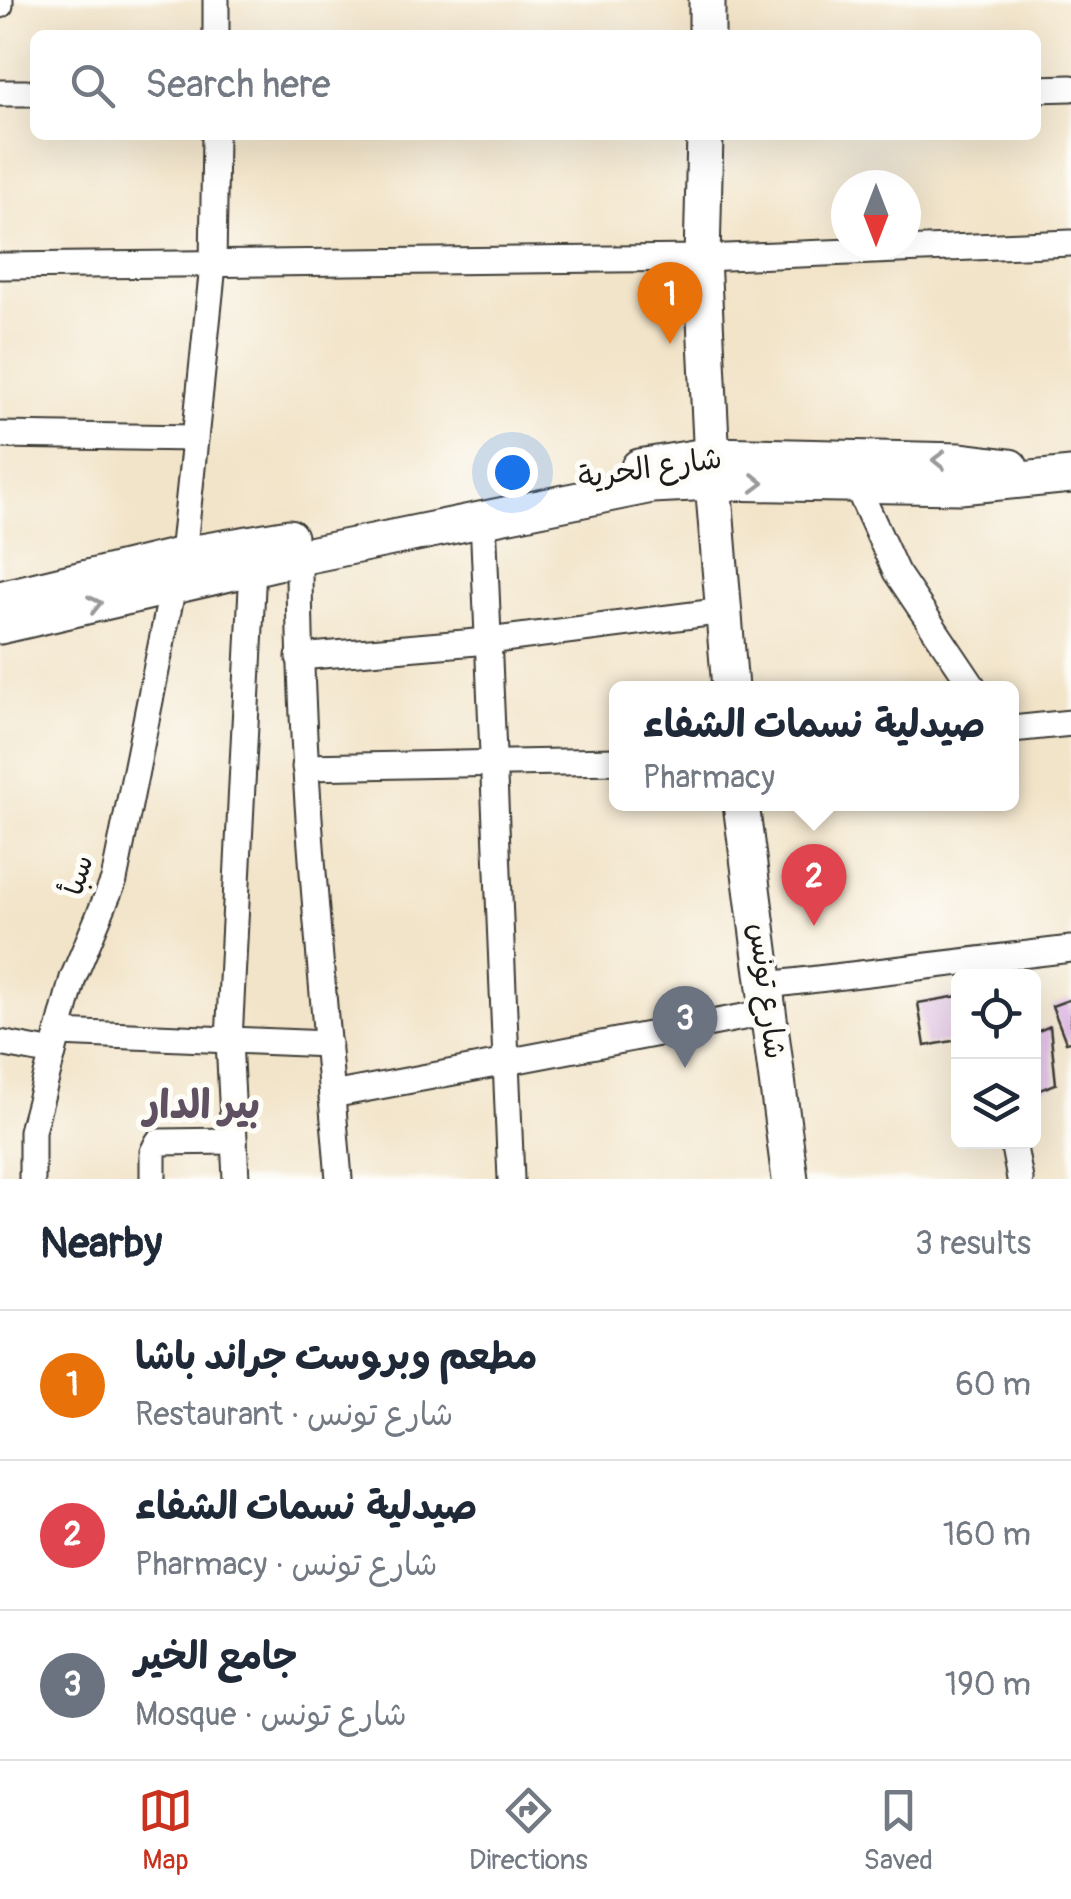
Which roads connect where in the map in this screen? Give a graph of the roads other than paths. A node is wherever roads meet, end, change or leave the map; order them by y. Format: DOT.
graph roads {
  1 [pos="216,0"];
  2 [pos="707,0"];
  3 [pos="216,30"];
  4 [pos="707,30"];
  5 [pos="1071,88"];
  6 [pos="1041,89"];
  7 [pos="0,93"];
  8 [pos="30,93"];
  9 [pos="215,140"];
  10 [pos="705,140"];
  11 [pos="1071,243"];
  12 [pos="702,258"];
  13 [pos="213,265"];
  14 [pos="0,266"];
  15 [pos="0,435"];
  16 [pos="195,438"];
  17 [pos="712,468"];
  18 [pos="1071,474"];
  19 [pos="856,484"];
  20 [pos="484,518"];
  21 [pos="299,557"];
  22 [pos="253,568"];
  23 [pos="178,570"];
  24 [pos="0,599"];
  25 [pos="724,612"];
  26 [pos="0,626"];
  27 [pos="488,641"];
  28 [pos="299,657"];
  29 [pos="729,681"];
  30 [pos="969,681"];
  31 [pos="1071,723"];
  32 [pos="1019,728"];
  33 [pos="609,761"];
  34 [pos="493,763"];
  35 [pos="305,766"];
  36 [pos="742,811"];
  37 [pos="1071,949"];
  38 [pos="981,968"];
  39 [pos="768,998"];
  40 [pos="229,1040"];
  41 [pos="0,1043"];
  42 [pos="55,1043"];
  43 [pos="328,1044"];
  44 [pos="506,1062"];
  45 [pos="332,1096"];
  46 [pos="234,1141"];
  47 [pos="1014,1149"];
  48 [pos="32,1179"];
  49 [pos="153,1179"];
  50 [pos="236,1179"];
  51 [pos="340,1179"];
  52 [pos="511,1179"];
  53 [pos="790,1179"];
  54 [pos="1020,1179"];
  1 -- 3 [label="street"];
  2 -- 4 [label="street"];
  5 -- 6 [label="street"];
  7 -- 8 [label="street"];
  9 -- 13 [label="street, سبأ"];
  10 -- 12 [label="street"];
  11 -- 12 [label="street"];
  12 -- 13 [label="street"];
  12 -- 17 [label="street"];
  13 -- 14 [label="street"];
  13 -- 16 [label="street, سبأ"];
  15 -- 16 [label="street"];
  16 -- 23 [label="street, سبأ"];
  18 -- 17 [label="street, شارع الحرية, one-way"];
  17 -- 19 [label="street, one-way"];
  17 -- 20 [label="street"];
  17 -- 23 [label="street, شارع الحرية"];
  17 -- 25 [label="street"];
  18 -- 19 [label="street"];
  19 -- 30 [label="street"];
  20 -- 21 [label="street"];
  20 -- 27 [label="street"];
  21 -- 22 [label="street"];
  21 -- 28 [label="street"];
  22 -- 23 [label="street"];
  22 -- 40 [label="street"];
  23 -- 24 [label="street, شارع الحرية"];
  26 -- 23 [label="street, one-way"];
  23 -- 42 [label="street, سبأ"];
  25 -- 27 [label="street"];
  25 -- 29 [label="street"];
  27 -- 28 [label="street"];
  27 -- 34 [label="street"];
  28 -- 35 [label="street"];
  31 -- 32 [label="street"];
  33 -- 34 [label="street"];
  34 -- 35 [label="street"];
  34 -- 44 [label="street"];
  35 -- 43 [label="street"];
  36 -- 39 [label="street, شارع تونس"];
  37 -- 38 [label="street"];
  38 -- 39 [label="street"];
  39 -- 44 [label="street"];
  39 -- 53 [label="street, شارع تونس"];
  40 -- 42 [label="street"];
  40 -- 43 [label="street"];
  40 -- 46 [label="street"];
  41 -- 42 [label="street"];
  42 -- 48 [label="street, سبأ"];
  43 -- 45 [label="street"];
  44 -- 45 [label="street"];
  44 -- 52 [label="street"];
  45 -- 51 [label="street"];
  46 -- 49 [label="street"];
  46 -- 50 [label="street"];
  47 -- 54 [label="street"];
}
